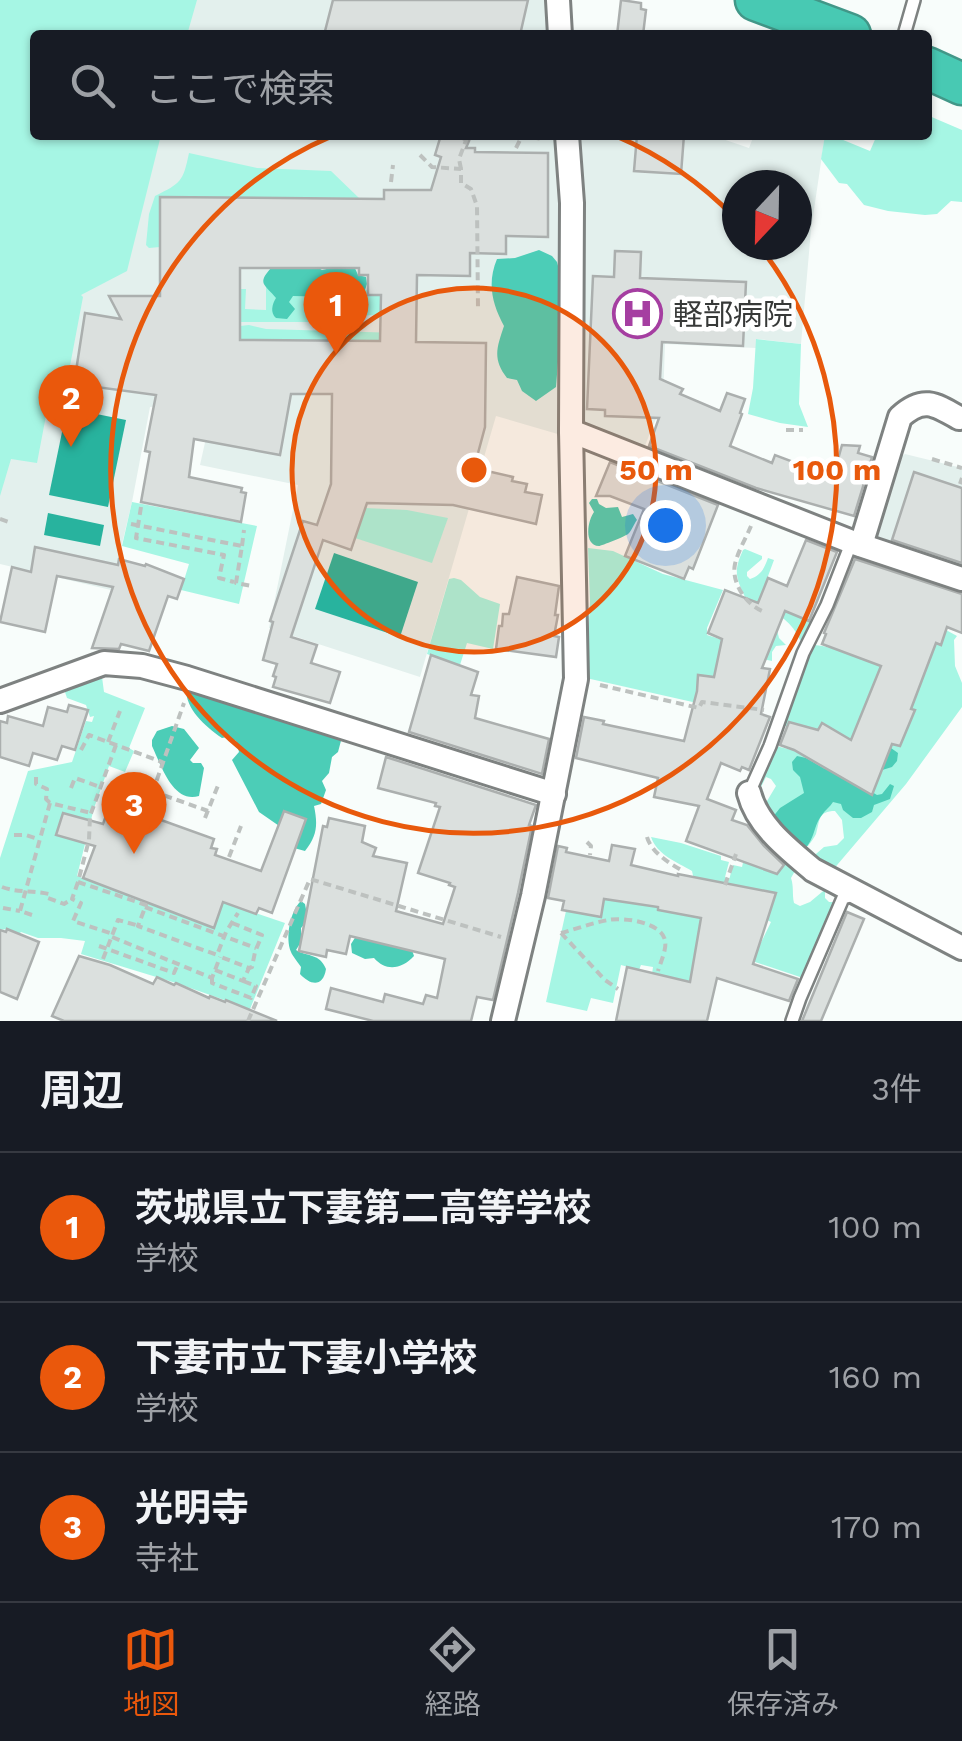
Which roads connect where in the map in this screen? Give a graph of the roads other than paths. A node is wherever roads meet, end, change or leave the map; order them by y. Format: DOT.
graph roads {
  1 [pos="558,0"];
  2 [pos="914,0"];
  3 [pos="774,3"];
  4 [pos="560,30"];
  5 [pos="838,30"];
  6 [pos="905,30"];
  7 [pos="932,70"];
  8 [pos="962,84"];
  9 [pos="567,140"];
  10 [pos="961,416"];
  11 [pos="571,431"];
  12 [pos="856,543"];
  13 [pos="962,579"];
  14 [pos="0,701"];
  15 [pos="749,793"];
  16 [pos="554,794"];
  17 [pos="856,894"];
  18 [pos="962,948"];
  19 [pos="503,1021"];
  20 [pos="792,1021"];
  1 -- 4 [label="street"];
  2 -- 6 [label="lane"];
  3 -- 5 [label="highway"];
  7 -- 8 [label="highway"];
  9 -- 11 [label="street"];
  10 -- 12 [label="street"];
  11 -- 12 [label="street"];
  11 -- 16 [label="street"];
  12 -- 13 [label="street"];
  12 -- 15 [label="lane"];
  14 -- 16 [label="street"];
  15 -- 17 [label="street"];
  16 -- 19 [label="street"];
  17 -- 18 [label="street"];
  17 -- 20 [label="lane"];
}
